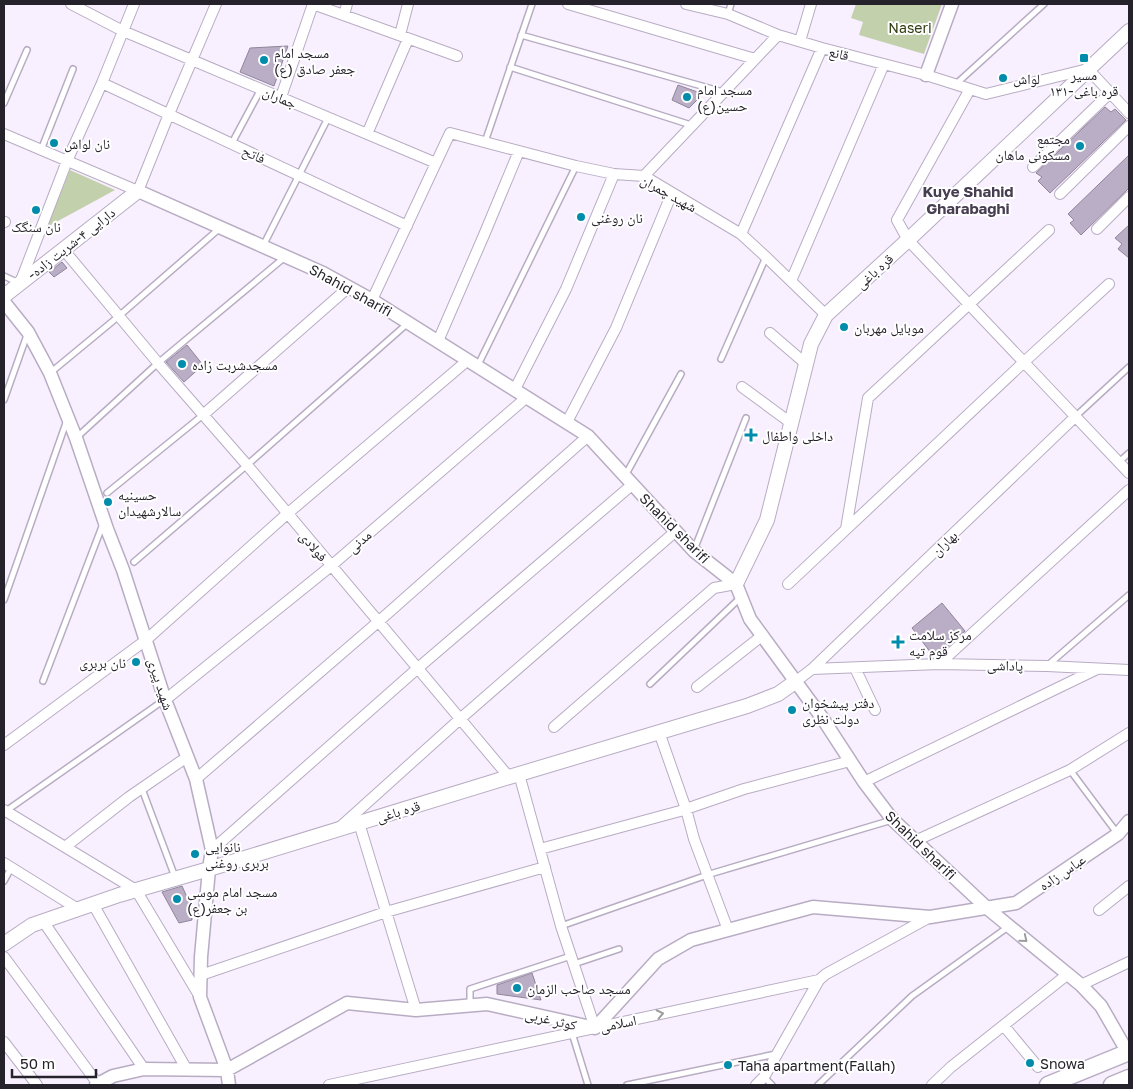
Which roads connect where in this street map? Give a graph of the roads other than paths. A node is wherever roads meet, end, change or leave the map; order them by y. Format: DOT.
graph roads {
  1 [pos="71,4"];
  2 [pos="134,4"];
  3 [pos="216,4"];
  4 [pos="313,4"];
  5 [pos="347,4"];
  6 [pos="408,4"];
  7 [pos="532,4"];
  8 [pos="568,4"];
  9 [pos="686,4"];
  10 [pos="731,4"];
  11 [pos="811,4"];
  12 [pos="952,4"];
  13 [pos="1044,4"];
  14 [pos="728,14"];
  15 [pos="344,15"];
  16 [pos="124,31"];
  17 [pos="1129,31"];
  18 [pos="521,35"];
  19 [pos="778,35"];
  20 [pos="404,37"];
  21 [pos="800,41"];
  22 [pos="822,48"];
  23 [pos="27,50"];
  24 [pos="457,56"];
  25 [pos="755,59"];
  26 [pos="192,60"];
  27 [pos="884,64"];
  28 [pos="510,67"];
  29 [pos="73,69"];
  30 [pos="1088,69"];
  31 [pos="926,75"];
  32 [pos="102,83"];
  33 [pos="956,84"];
  34 [pos="262,89"];
  35 [pos="970,89"];
  36 [pos="723,92"];
  37 [pos="1110,93"];
  38 [pos="281,97"];
  39 [pos="4,104"];
  40 [pos="1129,113"];
  41 [pos="169,114"];
  42 [pos="328,117"];
  43 [pos="692,125"];
  44 [pos="1129,126"];
  45 [pos="4,134"];
  46 [pos="367,134"];
  47 [pos="485,142"];
  48 [pos="232,144"];
  49 [pos="41,150"];
  50 [pos="519,151"];
  51 [pos="67,161"];
  52 [pos="436,163"];
  53 [pos="576,166"];
  54 [pos="1033,167"];
  55 [pos="614,174"];
  56 [pos="299,175"];
  57 [pos="644,176"];
  58 [pos="138,191"];
  59 [pos="672,193"];
  60 [pos="1060,194"];
  61 [pos="1129,197"];
  62 [pos="407,226"];
  63 [pos="221,228"];
  64 [pos="1097,229"];
  65 [pos="1049,230"];
  66 [pos="741,234"];
  67 [pos="908,240"];
  68 [pos="263,246"];
  69 [pos="63,248"];
  70 [pos="286,256"];
  71 [pos="766,257"];
  72 [pos="4,276"];
  73 [pos="791,281"];
  74 [pos="20,283"];
  75 [pos="1110,284"];
  76 [pos="349,287"];
  77 [pos="4,296"];
  78 [pos="372,300"];
  79 [pos="4,302"];
  80 [pos="969,304"];
  81 [pos="826,315"];
  82 [pos="119,316"];
  83 [pos="409,323"];
  84 [pos="28,332"];
  85 [pos="770,333"];
  86 [pos="438,341"];
  87 [pos="721,359"];
  88 [pos="1024,362"];
  89 [pos="158,363"];
  90 [pos="473,363"];
  91 [pos="806,364"];
  92 [pos="1129,367"];
  93 [pos="50,373"];
  94 [pos="681,374"];
  95 [pos="742,387"];
  96 [pos="515,389"];
  97 [pos="527,397"];
  98 [pos="4,400"];
  99 [pos="203,415"];
  100 [pos="1076,416"];
  101 [pos="68,417"];
  102 [pos="746,418"];
  103 [pos="567,422"];
  104 [pos="791,423"];
  105 [pos="588,436"];
  106 [pos="76,438"];
  107 [pos="1129,453"];
  108 [pos="1119,462"];
  109 [pos="247,465"];
  110 [pos="1129,473"];
  111 [pos="629,480"];
  112 [pos="1129,490"];
  113 [pos="107,493"];
  114 [pos="287,514"];
  115 [pos="104,521"];
  116 [pos="846,529"];
  117 [pos="676,531"];
  118 [pos="694,551"];
  119 [pos="134,562"];
  120 [pos="331,566"];
  121 [pos="788,584"];
  122 [pos="738,590"];
  123 [pos="1129,595"];
  124 [pos="4,600"];
  125 [pos="378,622"];
  126 [pos="763,635"];
  127 [pos="146,640"];
  128 [pos="939,664"];
  129 [pos="1047,666"];
  130 [pos="418,668"];
  131 [pos="855,668"];
  132 [pos="812,669"];
  133 [pos="1098,669"];
  134 [pos="1129,670"];
  135 [pos="43,681"];
  136 [pos="795,682"];
  137 [pos="650,684"];
  138 [pos="697,687"];
  139 [pos="165,700"];
  140 [pos="875,710"];
  141 [pos="460,719"];
  142 [pos="554,727"];
  143 [pos="659,732"];
  144 [pos="1129,732"];
  145 [pos="4,744"];
  146 [pos="188,757"];
  147 [pos="850,760"];
  148 [pos="1070,770"];
  149 [pos="514,775"];
  150 [pos="196,779"];
  151 [pos="864,782"];
  152 [pos="142,788"];
  153 [pos="686,809"];
  154 [pos="5,810"];
  155 [pos="892,819"];
  156 [pos="1129,821"];
  157 [pos="359,823"];
  158 [pos="336,830"];
  159 [pos="1118,834"];
  160 [pos="915,841"];
  161 [pos="65,847"];
  162 [pos="540,849"];
  163 [pos="212,850"];
  164 [pos="8,865"];
  165 [pos="545,867"];
  166 [pos="209,869"];
  167 [pos="707,875"];
  168 [pos="175,879"];
  169 [pos="4,881"];
  170 [pos="1129,886"];
  171 [pos="136,890"];
  172 [pos="93,904"];
  173 [pos="987,908"];
  174 [pos="78,909"];
  175 [pos="1099,910"];
  176 [pos="386,912"];
  177 [pos="930,917"];
  178 [pos="43,921"];
  179 [pos="562,926"];
  180 [pos="1009,926"];
  181 [pos="728,930"];
  182 [pos="4,944"];
  183 [pos="619,949"];
  184 [pos="4,957"];
  185 [pos="573,960"];
  186 [pos="1129,962"];
  187 [pos="200,974"];
  188 [pos="1068,974"];
  189 [pos="820,980"];
  190 [pos="1081,985"];
  191 [pos="200,997"];
  192 [pos="470,1006"];
  193 [pos="416,1010"];
  194 [pos="1004,1026"];
  195 [pos="595,1028"];
  196 [pos="572,1033"];
  197 [pos="4,1042"];
  198 [pos="778,1054"];
  199 [pos="1129,1054"];
  200 [pos="1038,1067"];
  201 [pos="144,1069"];
  202 [pos="187,1070"];
  203 [pos="227,1070"];
  204 [pos="764,1077"];
  205 [pos="1129,1078"];
  206 [pos="654,1082"];
  207 [pos="37,1085"];
  208 [pos="97,1085"];
  209 [pos="229,1085"];
  210 [pos="329,1085"];
  211 [pos="588,1085"];
  212 [pos="627,1085"];
  213 [pos="756,1085"];
  214 [pos="772,1085"];
  215 [pos="818,1085"];
  216 [pos="932,1085"];
  217 [pos="1048,1085"];
  218 [pos="1112,1085"];
  1 -- 16 [label="street, جماران"];
  2 -- 16 [label="street"];
  3 -- 26 [label="street"];
  4 -- 15 [label="street"];
  4 -- 38 [label="street"];
  5 -- 15 [label="street"];
  6 -- 20 [label="street"];
  7 -- 18 [label="lane"];
  8 -- 25 [label="street"];
  9 -- 14 [label="street, قانع"];
  10 -- 14 [label="lane"];
  11 -- 21 [label="street"];
  12 -- 31 [label="street"];
  13 -- 33 [label="lane"];
  14 -- 19 [label="street, قانع"];
  15 -- 20 [label="street"];
  16 -- 26 [label="street, جماران"];
  16 -- 32 [label="street"];
  17 -- 30 [label="main road, قره باغی"];
  18 -- 28 [label="lane"];
  18 -- 36 [label="lane"];
  19 -- 21 [label="street, قانع"];
  19 -- 25 [label="street"];
  20 -- 24 [label="street"];
  20 -- 46 [label="street"];
  21 -- 22 [label="street, قانع"];
  22 -- 27 [label="street, قانع"];
  22 -- 66 [label="street"];
  23 -- 39 [label="lane"];
  25 -- 36 [label="street"];
  26 -- 34 [label="street, جماران"];
  26 -- 41 [label="street"];
  27 -- 31 [label="street, قانع"];
  27 -- 73 [label="street"];
  28 -- 43 [label="lane"];
  28 -- 47 [label="lane"];
  29 -- 49 [label="lane"];
  30 -- 35 [label="street, قانع"];
  30 -- 37 [label="street"];
  30 -- 67 [label="main road, قره باغی"];
  31 -- 33 [label="street, قانع"];
  32 -- 41 [label="street, فاتح"];
  32 -- 51 [label="street"];
  33 -- 35 [label="street, قانع"];
  34 -- 38 [label="street, جماران"];
  34 -- 48 [label="lane"];
  35 -- 67 [label="street"];
  36 -- 43 [label="street"];
  37 -- 40 [label="street"];
  37 -- 54 [label="street"];
  38 -- 42 [label="street, جماران"];
  41 -- 48 [label="street, فاتح"];
  41 -- 58 [label="street"];
  42 -- 46 [label="street, جماران"];
  42 -- 56 [label="lane"];
  43 -- 57 [label="street"];
  44 -- 60 [label="street"];
  45 -- 49 [label="street"];
  46 -- 52 [label="street, جماران"];
  47 -- 50 [label="street, شهید چمران"];
  47 -- 52 [label="street, شهید چمران"];
  48 -- 56 [label="street, فاتح"];
  49 -- 51 [label="street"];
  50 -- 53 [label="street, شهید چمران"];
  50 -- 86 [label="street"];
  51 -- 58 [label="street"];
  51 -- 74 [label="street"];
  52 -- 62 [label="street"];
  53 -- 55 [label="street, شهید چمران"];
  53 -- 90 [label="lane"];
  55 -- 57 [label="street, شهید چمران"];
  55 -- 96 [label="street"];
  56 -- 62 [label="street, فاتح"];
  56 -- 68 [label="lane"];
  57 -- 59 [label="street, شهید چمران"];
  58 -- 63 [label="street, Shahid sharifi"];
  58 -- 69 [label="main road, -دارایی ۴-شربت زاده"];
  59 -- 66 [label="street, شهید چمران"];
  59 -- 103 [label="street"];
  61 -- 64 [label="street"];
  62 -- 78 [label="street"];
  63 -- 68 [label="street, Shahid sharifi"];
  63 -- 82 [label="lane"];
  65 -- 80 [label="street"];
  66 -- 71 [label="street, شهید چمران"];
  67 -- 80 [label="street"];
  67 -- 81 [label="main road, قره باغی"];
  68 -- 70 [label="street, Shahid sharifi"];
  69 -- 74 [label="main road, -دارایی ۴-شربت زاده"];
  69 -- 82 [label="street, فولادی"];
  70 -- 76 [label="street, Shahid sharifi"];
  70 -- 89 [label="lane"];
  71 -- 73 [label="street, شهید چمران"];
  71 -- 87 [label="lane"];
  72 -- 74 [label="lane"];
  73 -- 81 [label="street, شهید چمران"];
  74 -- 77 [label="main road, -دارایی ۴-شربت زاده"];
  75 -- 88 [label="street"];
  76 -- 78 [label="street, Shahid sharifi"];
  76 -- 99 [label="street"];
  78 -- 83 [label="street, Shahid sharifi"];
  79 -- 84 [label="street, شهید پیری"];
  80 -- 88 [label="street"];
  80 -- 116 [label="street"];
  81 -- 91 [label="main road, قره باغی"];
  82 -- 89 [label="street, فولادی"];
  82 -- 93 [label="lane"];
  83 -- 86 [label="street, Shahid sharifi"];
  83 -- 109 [label="lane"];
  84 -- 93 [label="street, شهید پیری"];
  84 -- 98 [label="lane"];
  85 -- 91 [label="street"];
  86 -- 90 [label="street, Shahid sharifi"];
  88 -- 100 [label="street"];
  88 -- 116 [label="street"];
  89 -- 99 [label="street, فولادی"];
  89 -- 106 [label="lane"];
  90 -- 96 [label="street, Shahid sharifi"];
  90 -- 114 [label="street"];
  91 -- 104 [label="main road, قره باغی"];
  92 -- 100 [label="lane"];
  93 -- 101 [label="street, شهید پیری"];
  94 -- 111 [label="lane"];
  95 -- 104 [label="street"];
  96 -- 97 [label="street, Shahid sharifi"];
  97 -- 103 [label="street, Shahid sharifi"];
  97 -- 120 [label="street, مدنی"];
  99 -- 109 [label="street, فولادی"];
  99 -- 113 [label="lane"];
  100 -- 108 [label="street"];
  100 -- 132 [label="street, بهاران"];
  101 -- 106 [label="street, شهید پیری"];
  101 -- 124 [label="lane"];
  102 -- 118 [label="lane"];
  103 -- 105 [label="street, Shahid sharifi"];
  104 -- 122 [label="main road, قره باغی"];
  105 -- 111 [label="street, Shahid sharifi"];
  105 -- 125 [label="street"];
  106 -- 115 [label="street, شهید پیری"];
  107 -- 108 [label="lane"];
  108 -- 110 [label="street"];
  109 -- 114 [label="street, فولادی"];
  109 -- 119 [label="lane"];
  111 -- 117 [label="street, Shahid sharifi"];
  111 -- 130 [label="street"];
  112 -- 128 [label="street"];
  114 -- 120 [label="street, فولادی"];
  114 -- 127 [label="street"];
  115 -- 127 [label="street, شهید پیری"];
  115 -- 135 [label="lane"];
  116 -- 121 [label="street"];
  117 -- 118 [label="street, Shahid sharifi"];
  117 -- 141 [label="street"];
  118 -- 122 [label="street, Shahid sharifi"];
  120 -- 125 [label="street, فولادی"];
  120 -- 139 [label="street, مدنی"];
  122 -- 126 [label="street, Shahid sharifi"];
  122 -- 137 [label="lane"];
  122 -- 142 [label="street"];
  123 -- 129 [label="lane"];
  125 -- 130 [label="street, فولادی"];
  125 -- 150 [label="street"];
  126 -- 136 [label="street, Shahid sharifi"];
  126 -- 138 [label="street"];
  127 -- 139 [label="street, شهید پیری"];
  127 -- 145 [label="street"];
  128 -- 129 [label="street, پاداشی"];
  128 -- 131 [label="street, پاداشی"];
  129 -- 133 [label="street, پاداشی"];
  130 -- 141 [label="street, فولادی"];
  130 -- 163 [label="street"];
  131 -- 132 [label="street, پاداشی"];
  131 -- 140 [label="street"];
  132 -- 136 [label="street"];
  133 -- 134 [label="street, پاداشی"];
  133 -- 151 [label="street"];
  136 -- 143 [label="main road, قره باغی"];
  136 -- 147 [label="street, Shahid sharifi"];
  139 -- 146 [label="street, شهید پیری"];
  139 -- 154 [label="lane"];
  141 -- 149 [label="street, فولادی"];
  141 -- 158 [label="street"];
  143 -- 149 [label="main road, قره باغی"];
  143 -- 153 [label="street"];
  144 -- 148 [label="street"];
  146 -- 150 [label="street, شهید پیری"];
  146 -- 152 [label="street"];
  147 -- 151 [label="street, Shahid sharifi"];
  147 -- 153 [label="street"];
  148 -- 159 [label="lane"];
  148 -- 160 [label="street"];
  149 -- 157 [label="main road, قره باغی"];
  149 -- 162 [label="street"];
  150 -- 163 [label="street, شهید پیری"];
  151 -- 155 [label="street, Shahid sharifi"];
  152 -- 161 [label="street"];
  152 -- 168 [label="lane"];
  153 -- 162 [label="street"];
  153 -- 167 [label="street"];
  154 -- 161 [label="street"];
  155 -- 160 [label="street, Shahid sharifi"];
  155 -- 167 [label="lane"];
  156 -- 159 [label="street, عباس زاده"];
  157 -- 158 [label="main road, قره باغی"];
  157 -- 176 [label="street"];
  158 -- 166 [label="main road, قره باغی"];
  159 -- 173 [label="street, عباس زاده"];
  160 -- 173 [label="street, Shahid sharifi"];
  161 -- 171 [label="street"];
  162 -- 165 [label="street"];
  163 -- 166 [label="street, شهید پیری"];
  164 -- 169 [label="lane"];
  164 -- 174 [label="street"];
  165 -- 176 [label="street"];
  165 -- 179 [label="street"];
  166 -- 168 [label="main road, قره باغی"];
  166 -- 187 [label="street, شهید پیری"];
  167 -- 179 [label="lane"];
  167 -- 181 [label="street"];
  168 -- 171 [label="main road, قره باغی"];
  170 -- 175 [label="street"];
  171 -- 172 [label="main road, قره باغی"];
  171 -- 191 [label="street"];
  172 -- 174 [label="main road, قره باغی"];
  172 -- 202 [label="street"];
  173 -- 177 [label="street, کوثر غربی"];
  173 -- 180 [label="street, Shahid sharifi"];
  174 -- 178 [label="main road, قره باغی"];
  176 -- 187 [label="street"];
  176 -- 193 [label="street"];
  177 -- 181 [label="street, کوثر غربی"];
  177 -- 189 [label="street, اسلامی"];
  178 -- 182 [label="main road, قره باغی"];
  178 -- 201 [label="street"];
  179 -- 185 [label="street"];
  180 -- 188 [label="street, Shahid sharifi, one-way"];
  180 -- 215 [label="lane"];
  181 -- 195 [label="street, کوثر غربی"];
  183 -- 185 [label="lane"];
  184 -- 208 [label="street"];
  185 -- 192 [label="lane"];
  185 -- 195 [label="street"];
  186 -- 190 [label="street"];
  187 -- 191 [label="street, شهید پیری"];
  188 -- 190 [label="street, Shahid sharifi"];
  188 -- 194 [label="street"];
  195 -- 189 [label="street, اسلامی, one-way"];
  189 -- 198 [label="street, اسلامی"];
  190 -- 199 [label="street, Shahid sharifi"];
  191 -- 203 [label="street, شهید پیری"];
  192 -- 193 [label="street, کوثر غربی"];
  192 -- 195 [label="street, کوثر غربی"];
  193 -- 203 [label="street, کوثر غربی"];
  194 -- 200 [label="street"];
  194 -- 216 [label="street"];
  195 -- 196 [label="street, اسلامی"];
  196 -- 210 [label="street, اسلامی"];
  196 -- 211 [label="lane"];
  197 -- 207 [label="street"];
  198 -- 204 [label="street, اسلامی"];
  198 -- 206 [label="lane"];
  199 -- 217 [label="main road"];
  201 -- 202 [label="street, کوثر غربی"];
  201 -- 208 [label="street, کوثر غربی"];
  202 -- 203 [label="street, کوثر غربی"];
  203 -- 209 [label="street, شهید پیری"];
  204 -- 213 [label="street, اسلامی"];
  204 -- 214 [label="lane"];
  205 -- 218 [label="main road"];
  206 -- 212 [label="lane"];
}
